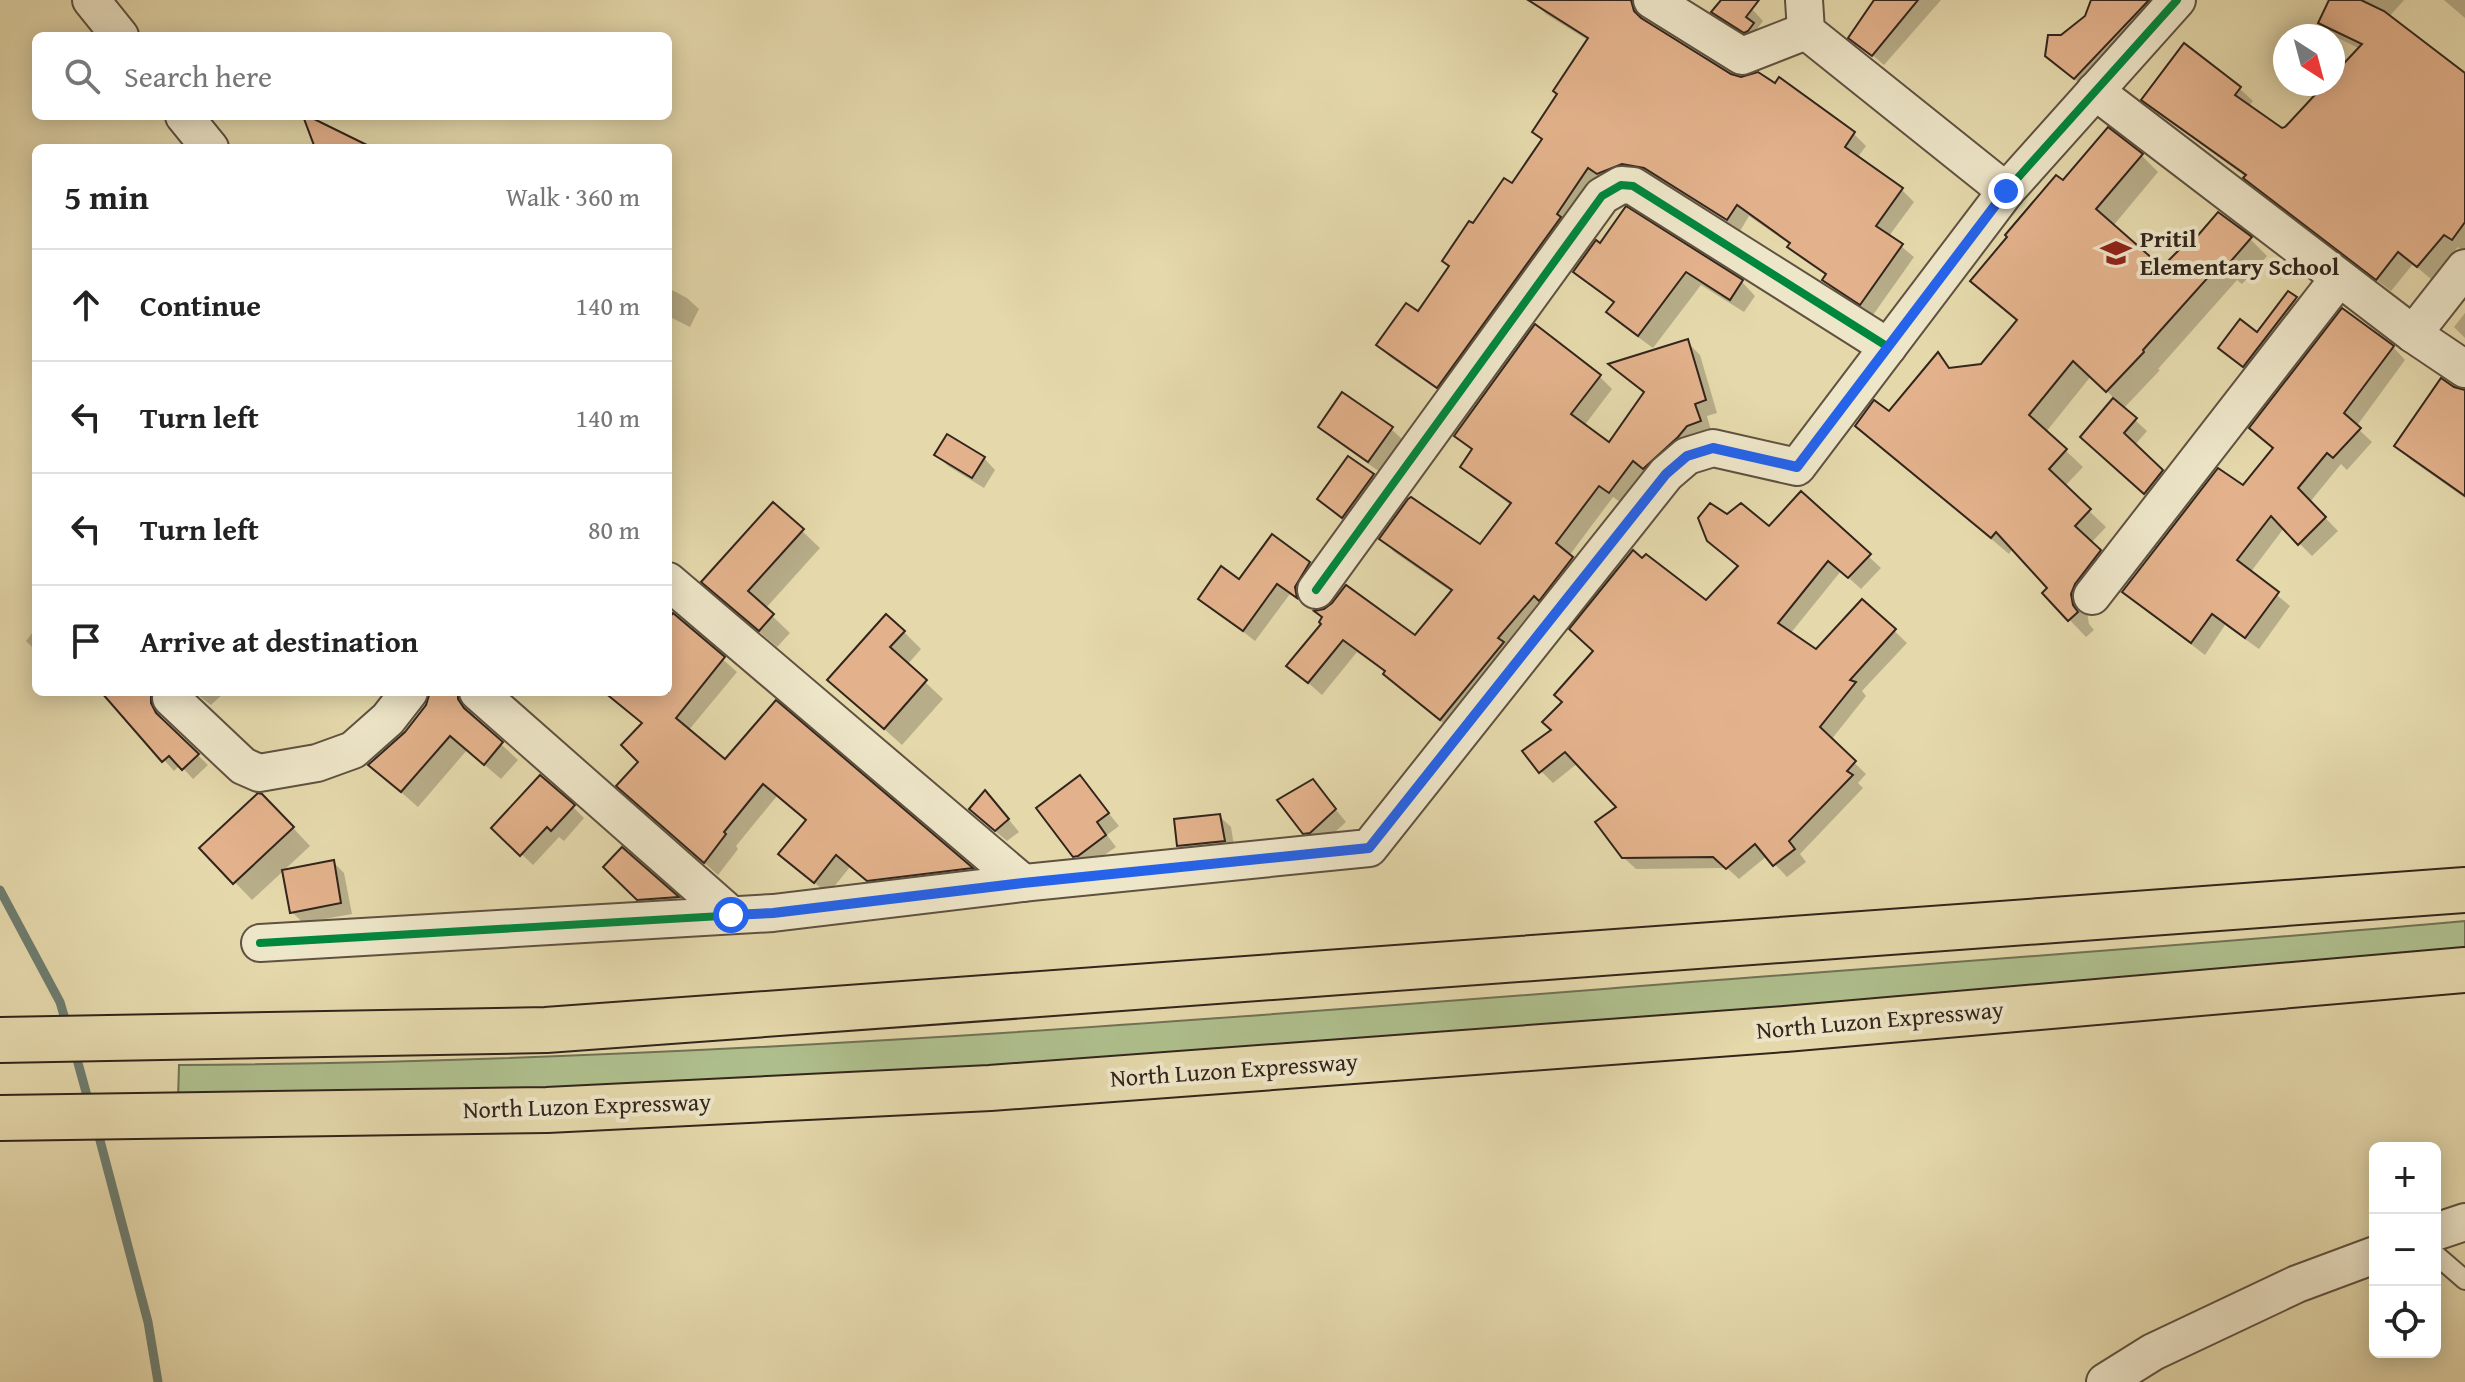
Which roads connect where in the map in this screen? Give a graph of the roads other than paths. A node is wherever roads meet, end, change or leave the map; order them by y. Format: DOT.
graph roads {
  1 [pos="91,0"];
  2 [pos="1652,0"];
  3 [pos="2177,0"];
  4 [pos="1805,16"];
  5 [pos="117,32"];
  6 [pos="2095,91"];
  7 [pos="187,120"];
  8 [pos="207,144"];
  9 [pos="2006,191"];
  10 [pos="2465,268"];
  11 [pos="2339,278"];
  12 [pos="2413,334"];
  13 [pos="1888,347"];
  14 [pos="2465,369"];
  15 [pos="672,584"];
  16 [pos="1316,590"];
  17 [pos="2092,596"];
  18 [pos="406,696"];
  19 [pos="483,696"];
  20 [pos="171,698"];
  21 [pos="1023,883"];
  22 [pos="2465,890"];
  23 [pos="731,915"];
  24 [pos="260,943"];
  25 [pos="2465,970"];
  26 [pos="16,1039"];
  27 [pos="0,1118"];
  28 [pos="2465,1222"];
  29 [pos="2441,1230"];
  30 [pos="2369,1257"];
  31 [pos="2441,1259"];
  32 [pos="2465,1280"];
  33 [pos="2105,1382"];
  1 -- 5 [label="street"];
  2 -- 4 [label="street"];
  3 -- 6 [label="street"];
  4 -- 9 [label="street"];
  6 -- 9 [label="street"];
  6 -- 11 [label="street"];
  7 -- 8 [label="street"];
  9 -- 13 [label="street"];
  10 -- 12 [label="street"];
  11 -- 12 [label="street"];
  11 -- 17 [label="street"];
  12 -- 14 [label="street"];
  13 -- 16 [label="street"];
  13 -- 21 [label="street"];
  15 -- 21 [label="street"];
  18 -- 20 [label="street"];
  19 -- 23 [label="street"];
  21 -- 23 [label="street"];
  22 -- 26 [label="highway"];
  23 -- 24 [label="street"];
  25 -- 27 [label="highway, North Luzon Expressway"];
  28 -- 29 [label="street"];
  30 -- 33 [label="street"];
  31 -- 32 [label="lane"];
}
